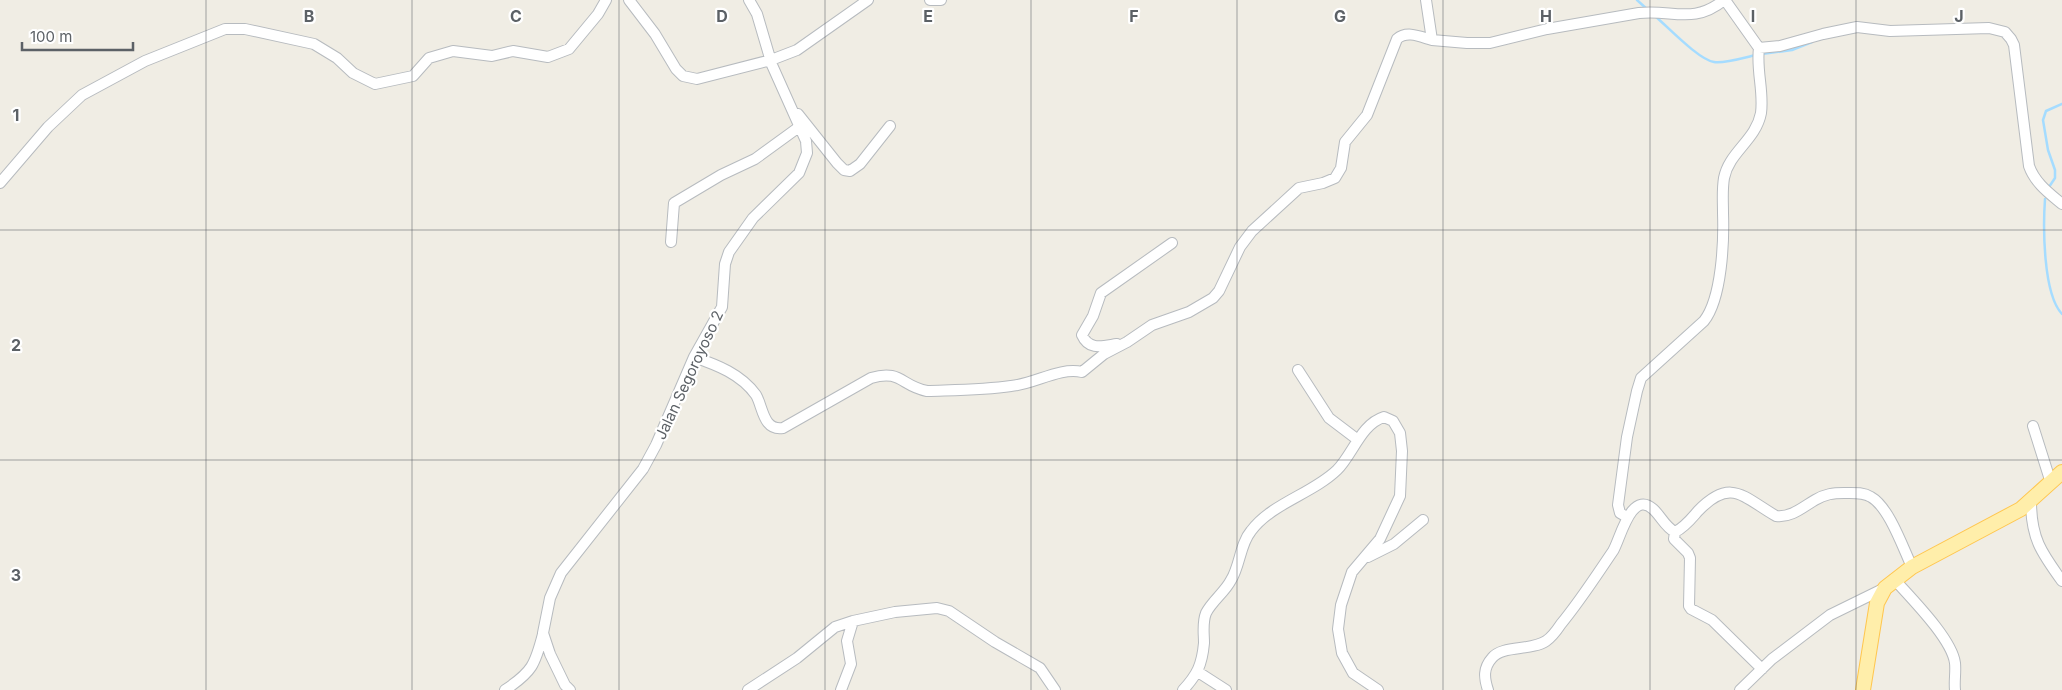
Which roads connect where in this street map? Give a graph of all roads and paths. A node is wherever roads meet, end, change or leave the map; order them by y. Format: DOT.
graph roads {
  1 [pos="606,0"];
  2 [pos="630,0"];
  3 [pos="749,0"];
  4 [pos="868,0"];
  5 [pos="930,0"];
  6 [pos="941,0"];
  7 [pos="1426,0"];
  8 [pos="1725,0"];
  9 [pos="1432,40"];
  10 [pos="1759,48"];
  11 [pos="771,60"];
  12 [pos="789,103"];
  13 [pos="799,126"];
  14 [pos="890,126"];
  15 [pos="0,183"];
  16 [pos="2062,204"];
  17 [pos="671,242"];
  18 [pos="1172,243"];
  19 [pos="1127,342"];
  20 [pos="694,357"];
  21 [pos="1298,370"];
  22 [pos="2033,426"];
  23 [pos="1358,440"];
  24 [pos="2062,472"];
  25 [pos="2051,483"];
  26 [pos="2031,501"];
  27 [pos="1627,517"];
  28 [pos="1423,520"];
  29 [pos="1675,532"];
  30 [pos="1362,560"];
  31 [pos="1912,567"];
  32 [pos="2062,581"];
  33 [pos="1890,583"];
  34 [pos="853,621"];
  35 [pos="543,633"];
  36 [pos="1762,669"];
  37 [pos="1198,672"];
  38 [pos="505,690"];
  39 [pos="570,690"];
  40 [pos="748,690"];
  41 [pos="841,690"];
  42 [pos="1055,690"];
  43 [pos="1183,690"];
  44 [pos="1226,690"];
  45 [pos="1378,690"];
  46 [pos="1488,690"];
  47 [pos="1740,690"];
  48 [pos="1862,690"];
  49 [pos="1955,690"];
  1 -- 15 [label="street"];
  2 -- 11 [label="street"];
  3 -- 11 [label="street, Jalan Segoroyoso 2"];
  4 -- 11 [label="street"];
  5 -- 6 [label="street"];
  7 -- 9 [label="street"];
  8 -- 9 [label="street"];
  8 -- 10 [label="street"];
  9 -- 19 [label="street"];
  10 -- 16 [label="street"];
  10 -- 27 [label="street"];
  11 -- 12 [label="street, Jalan Segoroyoso 2"];
  12 -- 13 [label="street, Jalan Segoroyoso 2"];
  12 -- 14 [label="street"];
  13 -- 17 [label="street"];
  13 -- 20 [label="street, Jalan Segoroyoso 2"];
  18 -- 19 [label="street"];
  19 -- 20 [label="street"];
  20 -- 35 [label="street, Jalan Segoroyoso 2"];
  21 -- 23 [label="street"];
  22 -- 25 [label="street"];
  23 -- 30 [label="street"];
  23 -- 37 [label="street"];
  24 -- 25 [label="main road"];
  25 -- 26 [label="main road"];
  26 -- 31 [label="main road"];
  26 -- 32 [label="street"];
  27 -- 29 [label="street"];
  27 -- 46 [label="street"];
  28 -- 30 [label="street"];
  29 -- 31 [label="street"];
  29 -- 36 [label="street"];
  30 -- 45 [label="street"];
  31 -- 33 [label="main road"];
  33 -- 36 [label="street"];
  33 -- 48 [label="main road"];
  33 -- 49 [label="street"];
  34 -- 40 [label="street"];
  34 -- 41 [label="street"];
  34 -- 42 [label="street"];
  35 -- 38 [label="street, Jalan Segoroyoso 2"];
  35 -- 39 [label="street"];
  36 -- 47 [label="street"];
  37 -- 43 [label="street"];
  37 -- 44 [label="street"];
}
